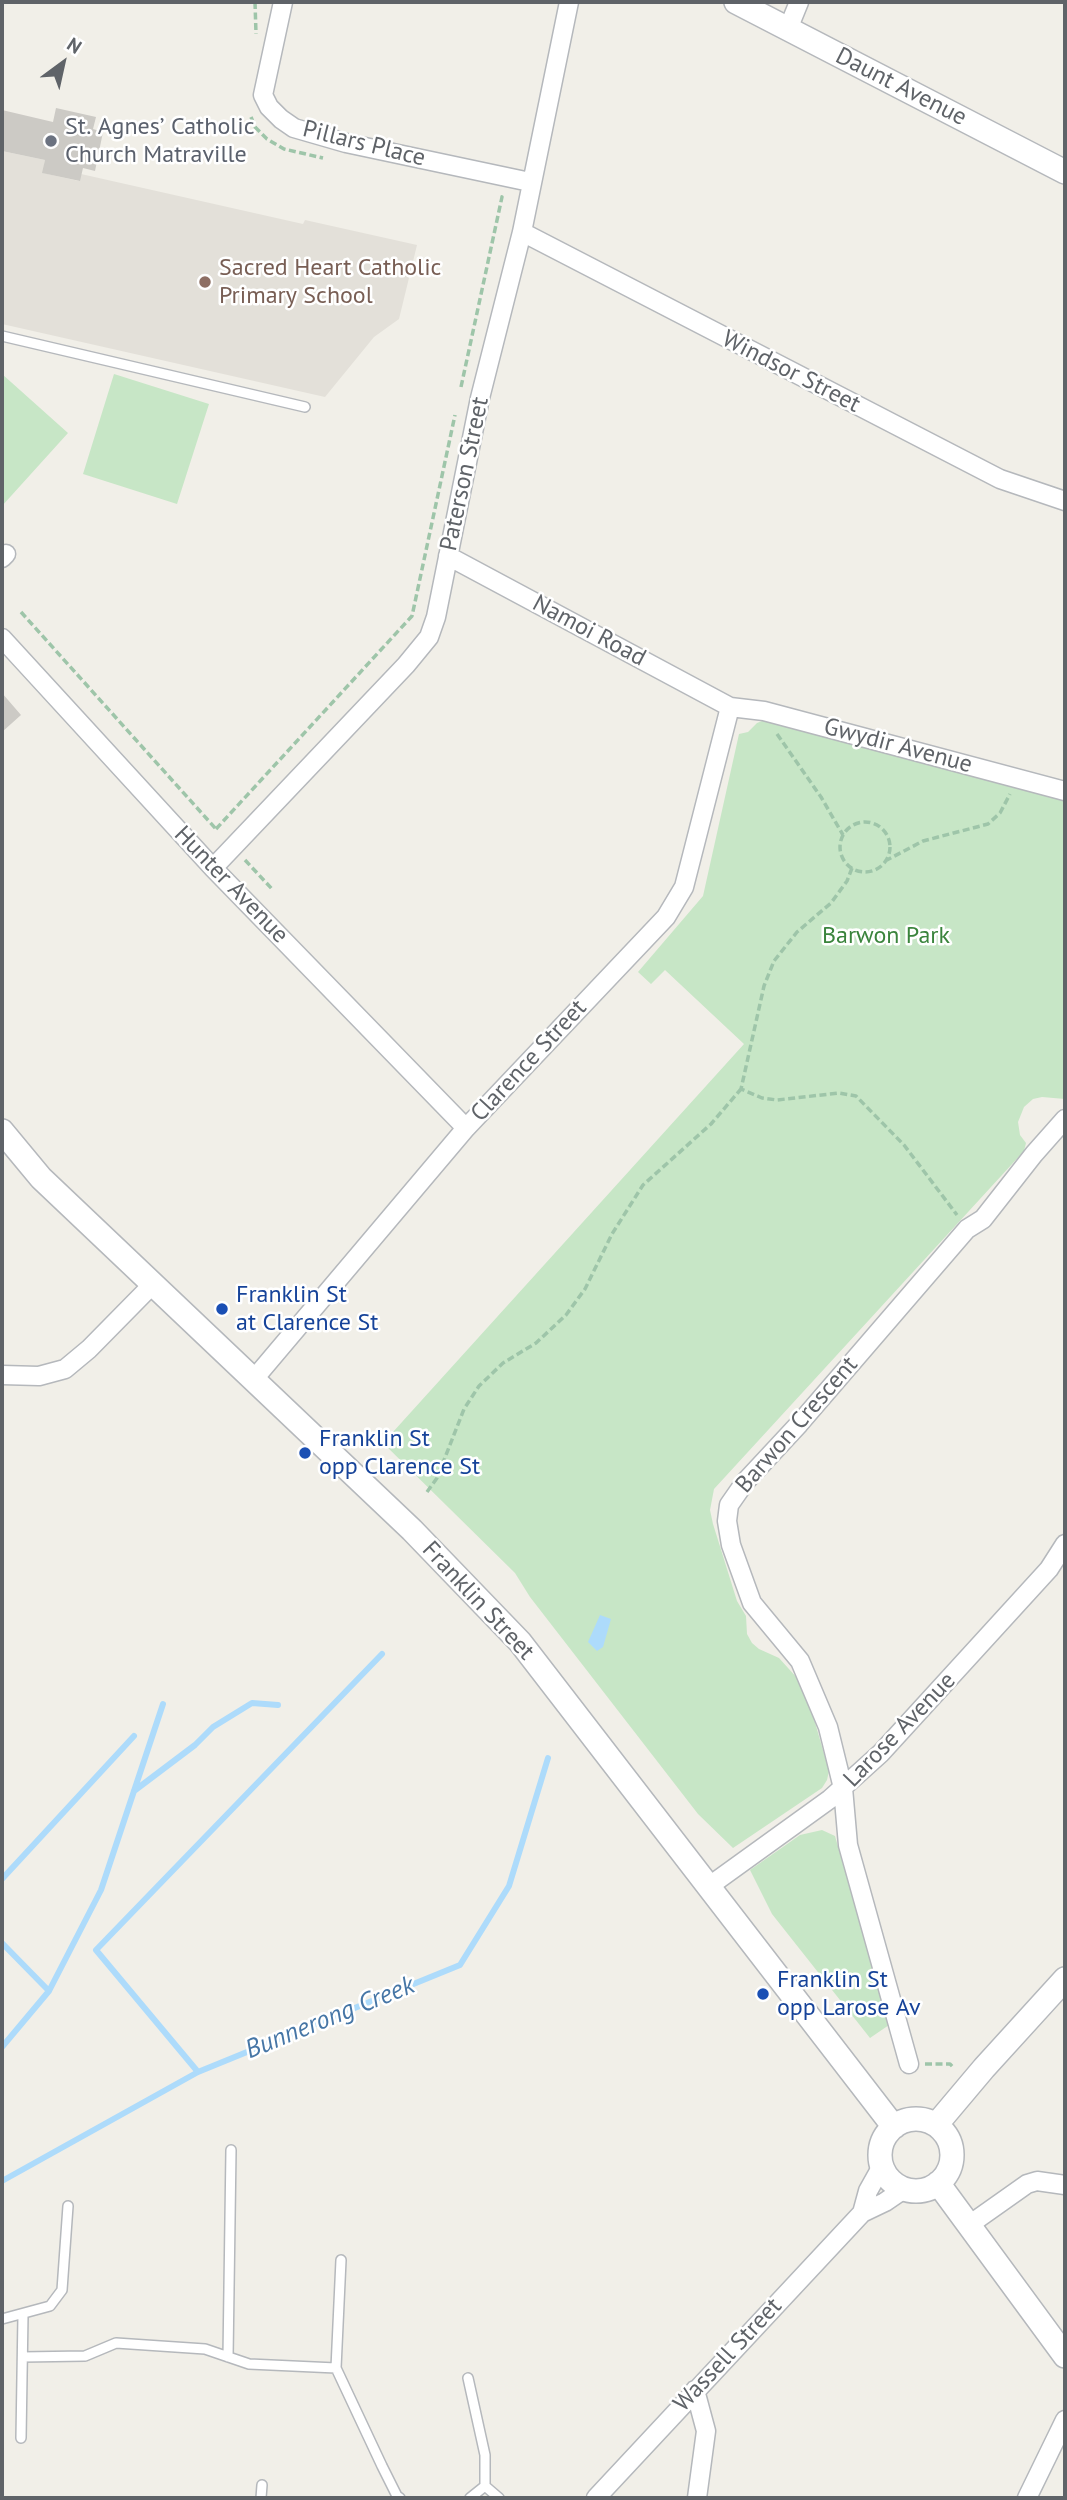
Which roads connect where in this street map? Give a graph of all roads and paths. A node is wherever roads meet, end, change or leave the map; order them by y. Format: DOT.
graph roads {
  1 [pos="283,2"];
  2 [pos="569,2"];
  3 [pos="736,2"];
  4 [pos="799,2"];
  5 [pos="788,29"];
  6 [pos="1065,172"];
  7 [pos="530,182"];
  8 [pos="502,197"];
  9 [pos="522,232"];
  10 [pos="2,336"];
  11 [pos="461,388"];
  12 [pos="305,407"];
  13 [pos="455,415"];
  14 [pos="1065,501"];
  15 [pos="448,556"];
  16 [pos="21,612"];
  17 [pos="2,638"];
  18 [pos="730,707"];
  19 [pos="775,714"];
  20 [pos="1016,777"];
  21 [pos="1065,791"];
  22 [pos="216,829"];
  23 [pos="843,835"];
  24 [pos="233,847"];
  25 [pos="885,861"];
  26 [pos="213,868"];
  27 [pos="852,868"];
  28 [pos="272,889"];
  29 [pos="741,1089"];
  30 [pos="1065,1118"];
  31 [pos="1047,1121"];
  32 [pos="466,1128"];
  33 [pos="2,1131"];
  34 [pos="967,1229"];
  35 [pos="153,1284"];
  36 [pos="2,1375"];
  37 [pos="254,1379"];
  38 [pos="426,1492"];
  39 [pos="1065,1544"];
  40 [pos="843,1788"];
  41 [pos="708,1888"];
  42 [pos="1065,1979"];
  43 [pos="909,2064"];
  44 [pos="971,2083"];
  45 [pos="936,2125"];
  46 [pos="894,2127"];
  47 [pos="231,2150"];
  48 [pos="882,2166"];
  49 [pos="938,2183"];
  50 [pos="1065,2185"];
  51 [pos="904,2189"];
  52 [pos="68,2206"];
  53 [pos="862,2213"];
  54 [pos="969,2225"];
  55 [pos="341,2260"];
  56 [pos="23,2315"];
  57 [pos="2,2319"];
  58 [pos="1065,2356"];
  59 [pos="23,2357"];
  60 [pos="228,2357"];
  61 [pos="337,2368"];
  62 [pos="468,2378"];
  63 [pos="695,2390"];
  64 [pos="1065,2420"];
  65 [pos="21,2438"];
  66 [pos="261,2485"];
  67 [pos="485,2486"];
  68 [pos="261,2498"];
  69 [pos="400,2498"];
  70 [pos="470,2498"];
  71 [pos="499,2498"];
  72 [pos="596,2498"];
  73 [pos="697,2498"];
  74 [pos="1027,2498"];
  1 -- 7 [label="street, Pillars Place"];
  2 -- 7 [label="street, Paterson Street"];
  3 -- 5 [label="street, Daunt Avenue"];
  4 -- 5 [label="street"];
  5 -- 6 [label="street, Daunt Avenue"];
  7 -- 9 [label="street, Paterson Street"];
  8 -- 11 [label="path, Paterson Street"];
  9 -- 14 [label="street, Windsor Street"];
  9 -- 15 [label="street, Paterson Street"];
  10 -- 12 [label="lane"];
  13 -- 22 [label="path, Paterson Street"];
  15 -- 18 [label="street, Namoi Road"];
  15 -- 24 [label="street, Paterson Street"];
  16 -- 22 [label="path, Hunter Avenue"];
  17 -- 26 [label="street, Hunter Avenue"];
  18 -- 19 [label="street, Gwydir Avenue"];
  18 -- 32 [label="street, Clarence Street"];
  19 -- 20 [label="street, Gwydir Avenue"];
  19 -- 23 [label="path"];
  20 -- 21 [label="street, Gwydir Avenue"];
  20 -- 25 [label="path"];
  22 -- 24 [label="path, Hunter Avenue"];
  23 -- 25 [label="path"];
  23 -- 27 [label="path"];
  24 -- 26 [label="street, Paterson Street"];
  24 -- 28 [label="path, Hunter Avenue"];
  25 -- 27 [label="path"];
  26 -- 32 [label="street, Hunter Avenue"];
  27 -- 29 [label="path"];
  29 -- 34 [label="path"];
  29 -- 38 [label="path"];
  30 -- 31 [label="street, Barwon Crescent"];
  30 -- 34 [label="street, Barwon Crescent"];
  32 -- 37 [label="street, Clarence Street"];
  33 -- 35 [label="street, Franklin Street"];
  34 -- 40 [label="street, Barwon Crescent"];
  35 -- 36 [label="street"];
  35 -- 37 [label="street, Franklin Street"];
  37 -- 41 [label="street, Franklin Street"];
  39 -- 40 [label="street, Larose Avenue"];
  40 -- 41 [label="street, Larose Avenue"];
  40 -- 43 [label="street, Barwon Crescent"];
  41 -- 46 [label="street, Franklin Street"];
  42 -- 44 [label="street"];
  43 -- 44 [label="path"];
  44 -- 45 [label="street"];
  45 -- 46 [label="street"];
  45 -- 49 [label="street"];
  46 -- 48 [label="street"];
  47 -- 60 [label="lane"];
  48 -- 51 [label="street"];
  48 -- 53 [label="street, Wassell Street"];
  49 -- 51 [label="street"];
  49 -- 54 [label="street"];
  50 -- 54 [label="street"];
  51 -- 53 [label="street, Wassell Street"];
  52 -- 56 [label="lane"];
  53 -- 63 [label="street, Wassell Street"];
  54 -- 58 [label="street"];
  55 -- 61 [label="lane"];
  56 -- 57 [label="lane"];
  56 -- 59 [label="lane"];
  59 -- 60 [label="lane"];
  59 -- 65 [label="lane"];
  60 -- 61 [label="lane"];
  61 -- 69 [label="lane"];
  62 -- 67 [label="lane"];
  63 -- 72 [label="street, Wassell Street"];
  63 -- 73 [label="street"];
  64 -- 74 [label="street"];
  66 -- 68 [label="lane"];
  67 -- 70 [label="lane"];
  67 -- 71 [label="lane"];
}
